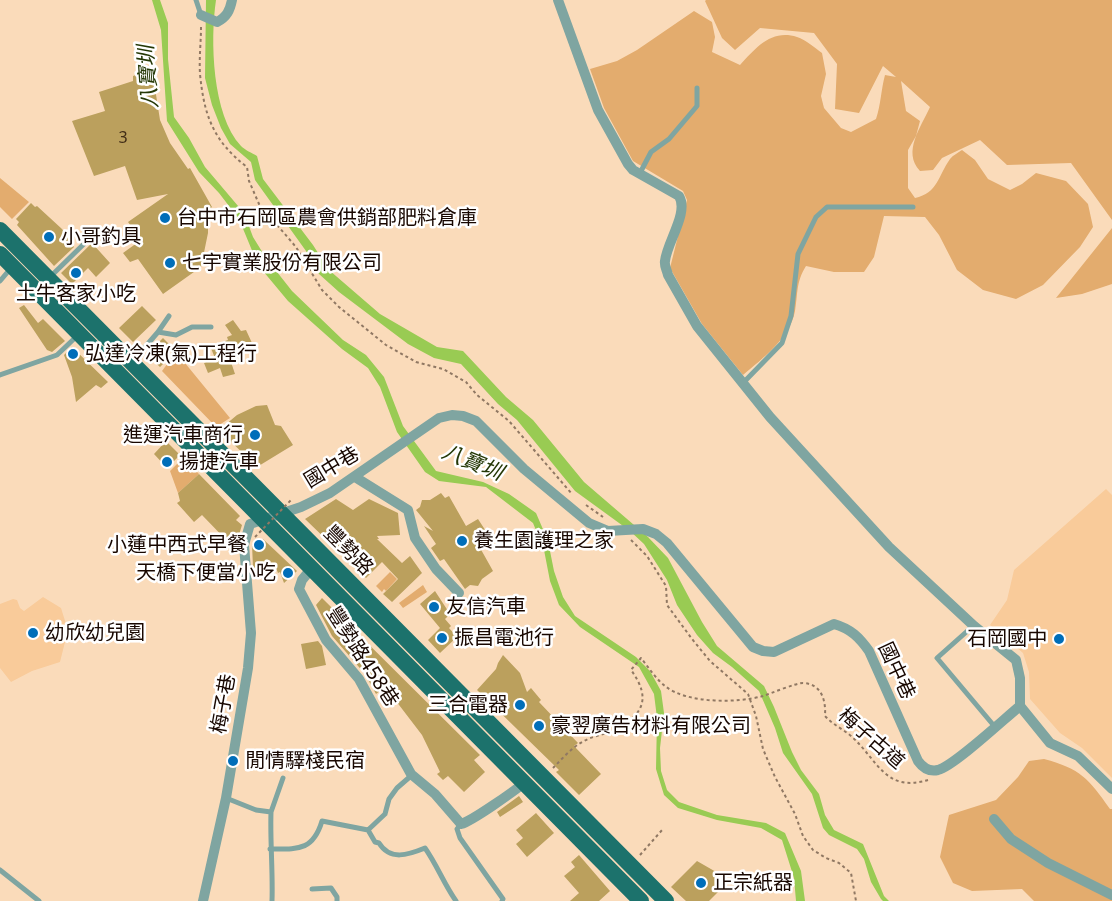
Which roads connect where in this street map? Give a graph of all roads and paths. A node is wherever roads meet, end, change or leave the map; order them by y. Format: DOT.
graph roads {
  1 [pos="196,0"];
  2 [pos="232,0"];
  3 [pos="558,0"];
  4 [pos="201,15"];
  5 [pos="697,88"];
  6 [pos="640,173"];
  7 [pos="913,207"];
  8 [pos="0,230"];
  9 [pos="91,237"];
  10 [pos="0,254"];
  11 [pos="12,267"];
  12 [pos="0,281"];
  13 [pos="42,284"];
  14 [pos="169,316"];
  15 [pos="211,327"];
  16 [pos="158,332"];
  17 [pos="79,334"];
  18 [pos="132,362"];
  19 [pos="0,375"];
  20 [pos="743,383"];
  21 [pos="355,477"];
  22 [pos="287,507"];
  23 [pos="262,519"];
  24 [pos="255,537"];
  25 [pos="311,569"];
  26 [pos="459,593"];
  27 [pos="974,626"];
  28 [pos="1020,706"];
  29 [pos="995,728"];
  30 [pos="938,770"];
  31 [pos="412,775"];
  32 [pos="544,777"];
  33 [pos="283,778"];
  34 [pos="524,783"];
  35 [pos="1112,789"];
  36 [pos="226,798"];
  37 [pos="272,812"];
  38 [pos="994,819"];
  39 [pos="461,824"];
  40 [pos="368,830"];
  41 [pos="663,830"];
  42 [pos="270,849"];
  43 [pos="638,857"];
  44 [pos="0,870"];
  45 [pos="312,889"];
  46 [pos="1112,895"];
  47 [pos="503,900"];
  48 [pos="39,901"];
  49 [pos="203,901"];
  50 [pos="272,901"];
  51 [pos="337,901"];
  52 [pos="456,901"];
  53 [pos="641,901"];
  54 [pos="666,901"];
  1 -- 4 [label="lane"];
  2 -- 4 [label="street"];
  3 -- 6 [label="street"];
  5 -- 6 [label="lane"];
  6 -- 20 [label="street"];
  7 -- 20 [label="lane"];
  8 -- 13 [label="main road, 豐勢路"];
  9 -- 13 [label="lane"];
  10 -- 11 [label="main road, 豐勢路"];
  11 -- 12 [label="lane"];
  11 -- 13 [label="main road, 豐勢路"];
  13 -- 17 [label="main road, 豐勢路"];
  13 -- 18 [label="main road, 豐勢路"];
  14 -- 16 [label="lane"];
  15 -- 16 [label="lane"];
  16 -- 18 [label="lane"];
  17 -- 19 [label="lane"];
  17 -- 23 [label="main road, 豐勢路"];
  18 -- 22 [label="main road, 豐勢路"];
  20 -- 27 [label="street"];
  21 -- 22 [label="street, 國中巷"];
  21 -- 26 [label="street"];
  21 -- 30 [label="street, 國中巷"];
  22 -- 23 [label="street, 國中巷"];
  22 -- 24 [label="path, bridge"];
  22 -- 32 [label="main road, 豐勢路"];
  23 -- 25 [label="main road, 豐勢路"];
  23 -- 36 [label="street, 梅子巷"];
  25 -- 31 [label="street, 豐勢路458巷"];
  25 -- 34 [label="main road, 豐勢路"];
  27 -- 28 [label="street"];
  27 -- 29 [label="lane"];
  28 -- 29 [label="street"];
  28 -- 35 [label="street"];
  29 -- 30 [label="street"];
  30 -- 32 [label="path, 梅子古道"];
  31 -- 39 [label="street, 豐勢路458巷"];
  31 -- 40 [label="lane"];
  32 -- 54 [label="main road, 豐勢路"];
  33 -- 37 [label="lane"];
  34 -- 39 [label="street"];
  34 -- 53 [label="main road, 豐勢路"];
  36 -- 37 [label="lane"];
  36 -- 49 [label="street, 梅子巷"];
  37 -- 42 [label="lane"];
  38 -- 46 [label="street"];
  39 -- 47 [label="lane"];
  40 -- 42 [label="lane"];
  40 -- 52 [label="lane"];
  41 -- 43 [label="path"];
  42 -- 50 [label="lane"];
  44 -- 48 [label="lane"];
  45 -- 51 [label="lane"];
}
